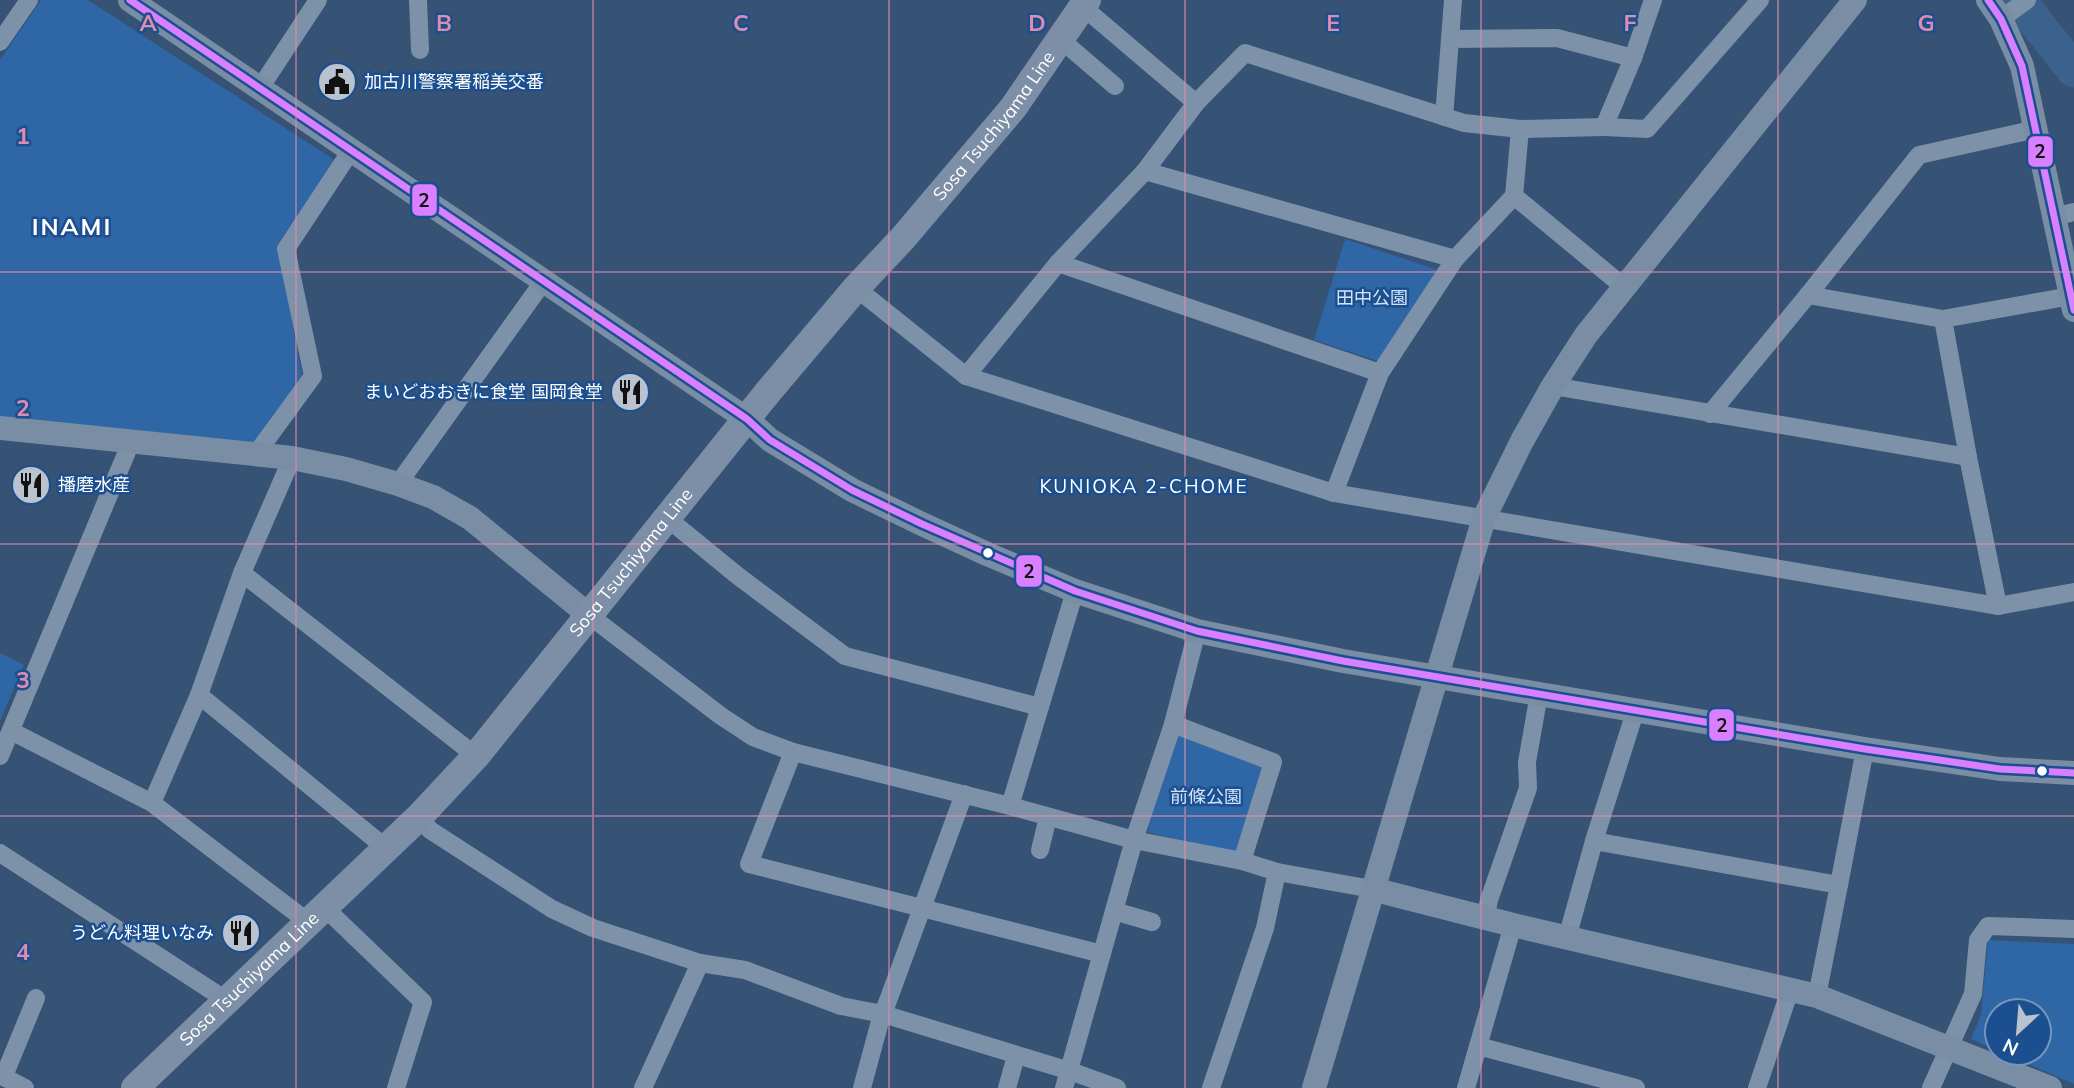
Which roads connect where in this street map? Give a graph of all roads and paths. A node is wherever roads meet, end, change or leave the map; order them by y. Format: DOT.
graph roads {
  1 [pos="29,0"];
  2 [pos="130,0"];
  3 [pos="318,0"];
  4 [pos="418,0"];
  5 [pos="1453,0"];
  6 [pos="1653,0"];
  7 [pos="1760,0"];
  8 [pos="1855,0"];
  9 [pos="2027,0"];
  10 [pos="1085,4"];
  11 [pos="1995,9"];
  12 [pos="1060,39"];
  13 [pos="1450,39"];
  14 [pos="0,42"];
  15 [pos="420,50"];
  16 [pos="1633,58"];
  17 [pos="1115,86"];
  18 [pos="260,88"];
  19 [pos="1196,103"];
  20 [pos="1444,117"];
  21 [pos="1604,127"];
  22 [pos="1520,129"];
  23 [pos="2036,129"];
  24 [pos="352,149"];
  25 [pos="1145,171"];
  26 [pos="1514,196"];
  27 [pos="2064,214"];
  28 [pos="1455,259"];
  29 [pos="1058,263"];
  30 [pos="543,282"];
  31 [pos="1624,287"];
  32 [pos="856,288"];
  33 [pos="1808,295"];
  34 [pos="2072,303"];
  35 [pos="1943,318"];
  36 [pos="1380,373"];
  37 [pos="966,376"];
  38 [pos="1553,386"];
  39 [pos="1710,414"];
  40 [pos="747,419"];
  41 [pos="0,428"];
  42 [pos="131,442"];
  43 [pos="256,454"];
  44 [pos="1968,457"];
  45 [pos="292,458"];
  46 [pos="398,484"];
  47 [pos="1334,493"];
  48 [pos="667,517"];
  49 [pos="1484,518"];
  50 [pos="242,573"];
  51 [pos="1075,591"];
  52 [pos="2074,592"];
  53 [pos="1998,606"];
  54 [pos="590,616"];
  55 [pos="1197,631"];
  56 [pos="1437,677"];
  57 [pos="1539,694"];
  58 [pos="199,695"];
  59 [pos="1040,707"];
  60 [pos="1636,709"];
  61 [pos="1173,724"];
  62 [pos="11,731"];
  63 [pos="1865,749"];
  64 [pos="793,752"];
  65 [pos="0,756"];
  66 [pos="476,756"];
  67 [pos="2074,774"];
  68 [pos="964,794"];
  69 [pos="152,803"];
  70 [pos="1010,806"];
  71 [pos="419,817"];
  72 [pos="1048,817"];
  73 [pos="1133,840"];
  74 [pos="1594,841"];
  75 [pos="387,849"];
  76 [pos="1040,850"];
  77 [pos="0,853"];
  78 [pos="1242,861"];
  79 [pos="1277,872"];
  80 [pos="1839,885"];
  81 [pos="1372,889"];
  82 [pos="921,908"];
  83 [pos="1114,911"];
  84 [pos="316,914"];
  85 [pos="1485,919"];
  86 [pos="1152,922"];
  87 [pos="1513,925"];
  88 [pos="2074,929"];
  89 [pos="1567,938"];
  90 [pos="1102,954"];
  91 [pos="700,963"];
  92 [pos="1790,990"];
  93 [pos="1817,996"];
  94 [pos="36,998"];
  95 [pos="226,1000"];
  96 [pos="883,1014"];
  97 [pos="1478,1046"];
  98 [pos="1949,1047"];
  99 [pos="1016,1056"];
  100 [pos="2,1076"];
  101 [pos="1067,1080"];
  102 [pos="25,1088"];
  103 [pos="135,1088"];
  104 [pos="396,1088"];
  105 [pos="643,1088"];
  106 [pos="862,1088"];
  107 [pos="1006,1088"];
  108 [pos="1117,1088"];
  109 [pos="1211,1088"];
  110 [pos="1314,1088"];
  111 [pos="1466,1088"];
  112 [pos="1636,1088"];
  113 [pos="1757,1088"];
  114 [pos="1931,1088"];
  115 [pos="2050,1088"];
  1 -- 14 [label="street"];
  2 -- 18 [label="street"];
  3 -- 18 [label="street"];
  4 -- 15 [label="street"];
  5 -- 13 [label="street"];
  6 -- 16 [label="street"];
  7 -- 21 [label="street"];
  8 -- 31 [label="street"];
  9 -- 11 [label="street"];
  10 -- 12 [label="main road, Sosa Tsuchiyama Line"];
  10 -- 19 [label="street"];
  11 -- 23 [label="street"];
  12 -- 17 [label="street"];
  12 -- 32 [label="main road, Sosa Tsuchiyama Line"];
  13 -- 16 [label="street"];
  13 -- 20 [label="street"];
  16 -- 21 [label="street"];
  18 -- 24 [label="street"];
  19 -- 20 [label="street"];
  19 -- 25 [label="street"];
  20 -- 22 [label="street"];
  21 -- 22 [label="street"];
  22 -- 26 [label="street"];
  23 -- 27 [label="street"];
  23 -- 33 [label="street"];
  24 -- 30 [label="street"];
  24 -- 43 [label="street"];
  25 -- 28 [label="street"];
  25 -- 29 [label="street"];
  26 -- 28 [label="street"];
  26 -- 31 [label="street"];
  27 -- 34 [label="street"];
  28 -- 36 [label="street"];
  29 -- 36 [label="street"];
  29 -- 37 [label="street"];
  30 -- 40 [label="street"];
  30 -- 46 [label="street"];
  31 -- 38 [label="street"];
  32 -- 37 [label="street"];
  32 -- 40 [label="main road, Sosa Tsuchiyama Line"];
  33 -- 35 [label="street"];
  33 -- 39 [label="street"];
  34 -- 35 [label="street"];
  35 -- 44 [label="street"];
  36 -- 47 [label="street"];
  37 -- 47 [label="street"];
  38 -- 39 [label="street"];
  38 -- 49 [label="street"];
  39 -- 44 [label="street"];
  40 -- 48 [label="main road, Sosa Tsuchiyama Line"];
  40 -- 51 [label="street"];
  41 -- 42 [label="street"];
  42 -- 43 [label="street"];
  42 -- 62 [label="street"];
  43 -- 45 [label="street"];
  44 -- 53 [label="street"];
  45 -- 46 [label="street"];
  45 -- 50 [label="street"];
  46 -- 54 [label="street"];
  47 -- 49 [label="street"];
  48 -- 54 [label="main road, Sosa Tsuchiyama Line"];
  48 -- 59 [label="street"];
  49 -- 53 [label="street"];
  49 -- 56 [label="street"];
  50 -- 58 [label="street"];
  50 -- 66 [label="street"];
  51 -- 55 [label="street"];
  51 -- 59 [label="street"];
  52 -- 53 [label="street"];
  54 -- 64 [label="street"];
  54 -- 66 [label="main road, Sosa Tsuchiyama Line"];
  55 -- 56 [label="street"];
  55 -- 61 [label="street"];
  56 -- 57 [label="street"];
  56 -- 81 [label="street"];
  57 -- 60 [label="street"];
  57 -- 85 [label="street"];
  58 -- 69 [label="street"];
  58 -- 75 [label="street"];
  59 -- 70 [label="street"];
  60 -- 63 [label="street"];
  60 -- 74 [label="street"];
  61 -- 73 [label="street"];
  61 -- 78 [label="street"];
  62 -- 65 [label="street"];
  62 -- 69 [label="street"];
  63 -- 67 [label="street"];
  63 -- 80 [label="street"];
  64 -- 68 [label="street"];
  64 -- 82 [label="street"];
  66 -- 71 [label="main road, Sosa Tsuchiyama Line"];
  68 -- 70 [label="street"];
  68 -- 82 [label="street"];
  69 -- 84 [label="street"];
  70 -- 72 [label="street"];
  71 -- 75 [label="main road, Sosa Tsuchiyama Line"];
  71 -- 91 [label="street"];
  72 -- 73 [label="street"];
  72 -- 76 [label="street"];
  73 -- 78 [label="street"];
  73 -- 83 [label="street"];
  74 -- 80 [label="street"];
  74 -- 89 [label="street"];
  75 -- 84 [label="main road, Sosa Tsuchiyama Line"];
  77 -- 95 [label="street"];
  78 -- 79 [label="street"];
  79 -- 81 [label="street"];
  79 -- 109 [label="street"];
  80 -- 93 [label="street"];
  81 -- 85 [label="street"];
  81 -- 110 [label="street"];
  82 -- 90 [label="street"];
  82 -- 96 [label="street"];
  83 -- 86 [label="street"];
  83 -- 90 [label="street"];
  84 -- 95 [label="main road, Sosa Tsuchiyama Line"];
  84 -- 104 [label="street"];
  85 -- 87 [label="street"];
  87 -- 89 [label="street"];
  87 -- 97 [label="street"];
  88 -- 98 [label="street"];
  89 -- 92 [label="street"];
  90 -- 101 [label="street"];
  91 -- 96 [label="street"];
  91 -- 105 [label="street"];
  92 -- 93 [label="street"];
  92 -- 113 [label="street"];
  93 -- 98 [label="street"];
  94 -- 100 [label="street"];
  95 -- 103 [label="main road, Sosa Tsuchiyama Line"];
  96 -- 99 [label="street"];
  96 -- 106 [label="street"];
  97 -- 111 [label="street"];
  97 -- 112 [label="street"];
  98 -- 114 [label="street"];
  98 -- 115 [label="street"];
  99 -- 101 [label="street"];
  99 -- 107 [label="street"];
  100 -- 102 [label="street"];
  101 -- 108 [label="street"];
}
